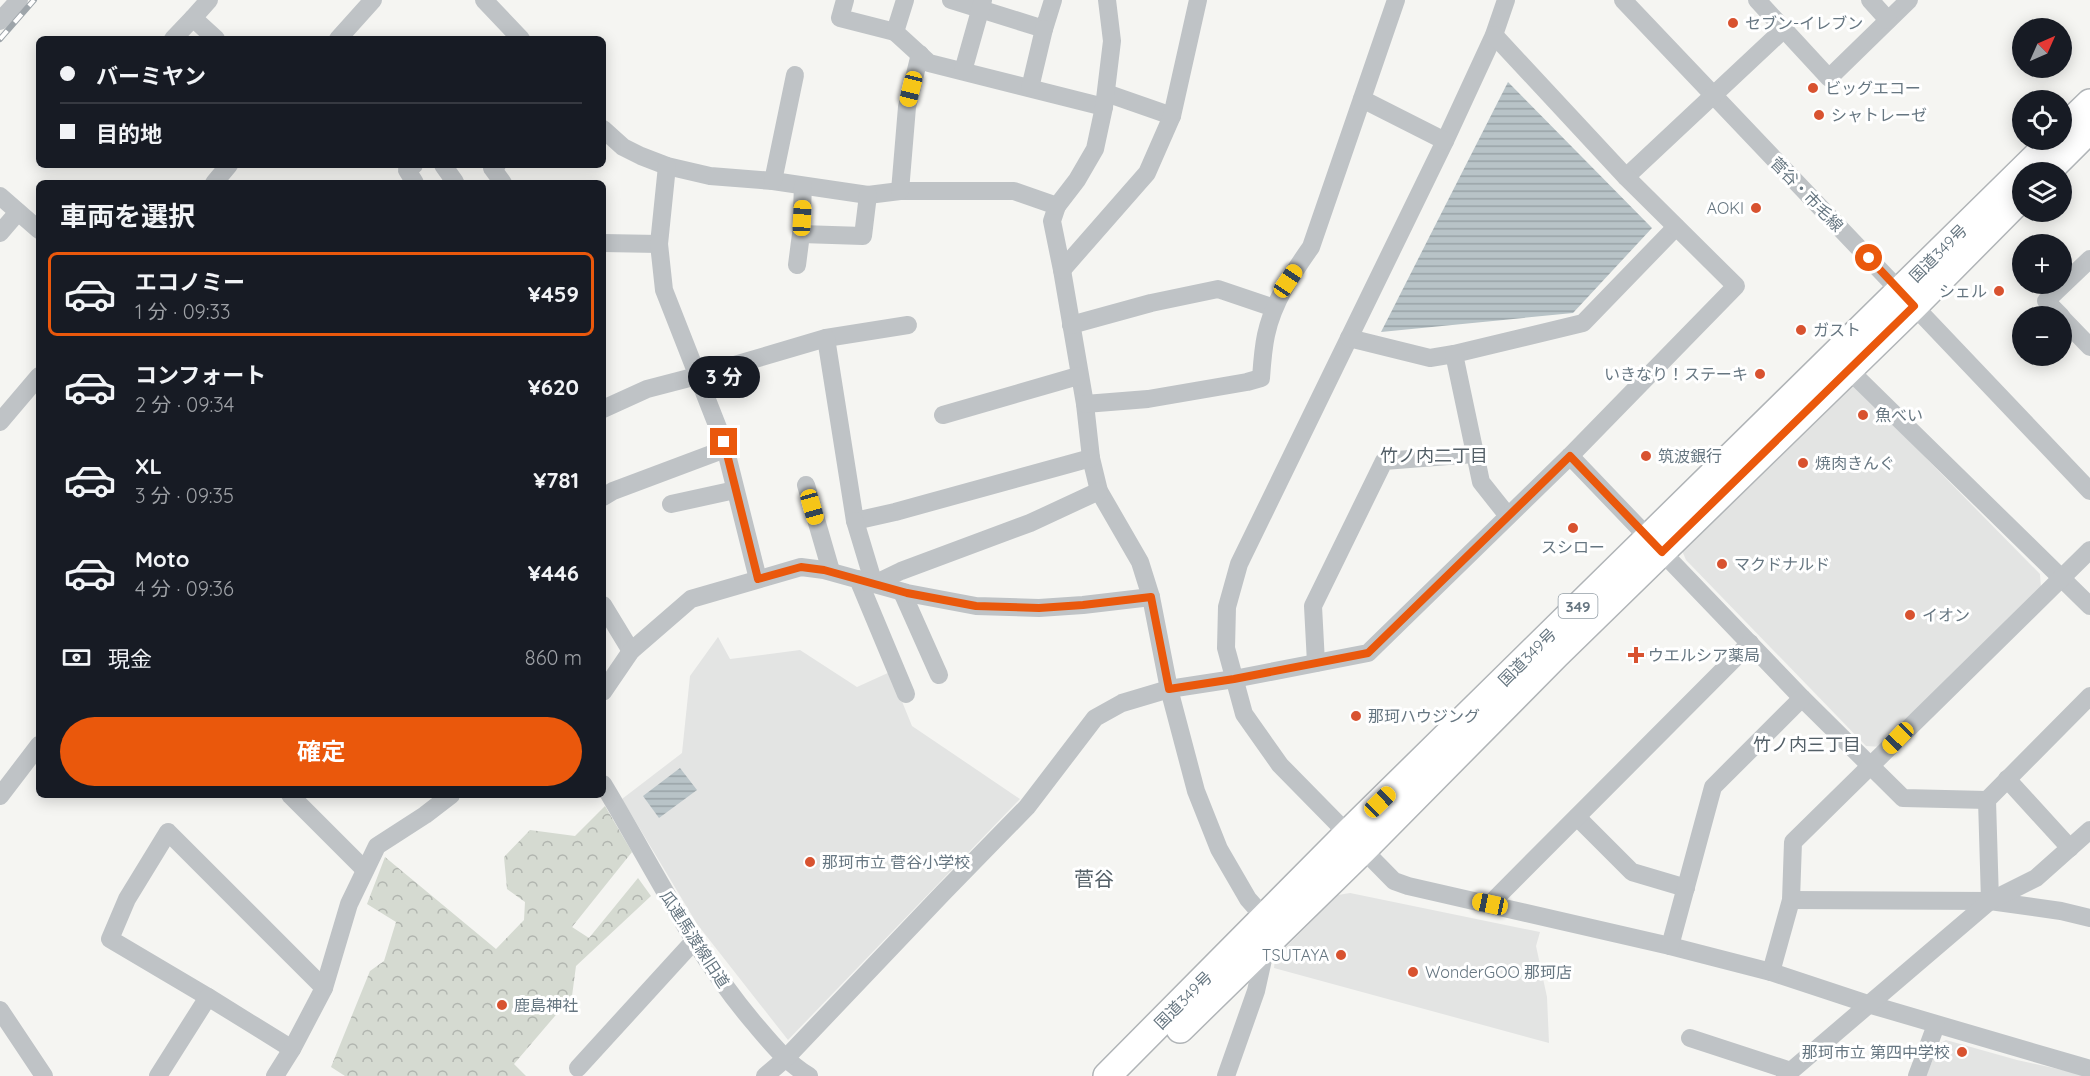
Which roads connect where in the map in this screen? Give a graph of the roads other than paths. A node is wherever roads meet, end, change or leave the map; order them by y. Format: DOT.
graph roads {
  1 [pos="19,0"];
  2 [pos="209,0"];
  3 [pos="373,0"];
  4 [pos="484,0"];
  5 [pos="845,0"];
  6 [pos="905,0"];
  7 [pos="951,0"];
  8 [pos="1053,0"];
  9 [pos="1107,0"];
  10 [pos="1198,0"];
  11 [pos="1396,0"];
  12 [pos="1506,0"];
  13 [pos="1623,0"];
  14 [pos="1757,0"];
  15 [pos="1870,0"];
  16 [pos="1909,0"];
  17 [pos="982,4"];
  18 [pos="193,18"];
  19 [pos="1888,20"];
  20 [pos="0,21"];
  21 [pos="1044,29"];
  22 [pos="1784,29"];
  23 [pos="896,32"];
  24 [pos="1494,35"];
  25 [pos="176,36"];
  26 [pos="213,36"];
  27 [pos="341,36"];
  28 [pos="518,36"];
  29 [pos="920,54"];
  30 [pos="963,71"];
  31 [pos="795,75"];
  32 [pos="1030,88"];
  33 [pos="1712,95"];
  34 [pos="1362,99"];
  35 [pos="1105,100"];
  36 [pos="2090,103"];
  37 [pos="1172,116"];
  38 [pos="2072,120"];
  39 [pos="2090,129"];
  40 [pos="606,132"];
  41 [pos="1445,141"];
  42 [pos="2044,150"];
  43 [pos="2057,162"];
  44 [pos="667,166"];
  45 [pos="226,168"];
  46 [pos="410,168"];
  47 [pos="1626,177"];
  48 [pos="216,180"];
  49 [pos="413,180"];
  50 [pos="773,181"];
  51 [pos="804,186"];
  52 [pos="900,191"];
  53 [pos="868,195"];
  54 [pos="0,196"];
  55 [pos="2012,206"];
  56 [pos="1057,207"];
  57 [pos="18,212"];
  58 [pos="36,227"];
  59 [pos="1676,227"];
  60 [pos="0,233"];
  61 [pos="801,234"];
  62 [pos="606,243"];
  63 [pos="659,243"];
  64 [pos="2090,259"];
  65 [pos="797,265"];
  66 [pos="1062,270"];
  67 [pos="1907,298"];
  68 [pos="2051,306"];
  69 [pos="1274,308"];
  70 [pos="1071,325"];
  71 [pos="908,326"];
  72 [pos="2072,328"];
  73 [pos="826,338"];
  74 [pos="1349,338"];
  75 [pos="2090,347"];
  76 [pos="1454,354"];
  77 [pos="1848,369"];
  78 [pos="697,376"];
  79 [pos="1078,376"];
  80 [pos="36,380"];
  81 [pos="1085,404"];
  82 [pos="606,408"];
  83 [pos="943,416"];
  84 [pos="0,422"];
  85 [pos="725,449"];
  86 [pos="1474,454"];
  87 [pos="1570,456"];
  88 [pos="1091,458"];
  89 [pos="806,485"];
  90 [pos="735,490"];
  91 [pos="1099,491"];
  92 [pos="2090,491"];
  93 [pos="606,495"];
  94 [pos="671,504"];
  95 [pos="1508,516"];
  96 [pos="855,520"];
  97 [pos="1655,545"];
  98 [pos="2090,550"];
  99 [pos="831,572"];
  100 [pos="2062,578"];
  101 [pos="758,579"];
  102 [pos="866,581"];
  103 [pos="903,592"];
  104 [pos="1151,597"];
  105 [pos="2090,606"];
  106 [pos="606,610"];
  107 [pos="1750,643"];
  108 [pos="631,651"];
  109 [pos="1316,663"];
  110 [pos="939,675"];
  111 [pos="1234,679"];
  112 [pos="606,688"];
  113 [pos="1169,689"];
  114 [pos="906,694"];
  115 [pos="2090,696"];
  116 [pos="1802,698"];
  117 [pos="36,750"];
  118 [pos="1870,767"];
  119 [pos="2007,779"];
  120 [pos="606,789"];
  121 [pos="0,796"];
  122 [pos="293,798"];
  123 [pos="443,798"];
  124 [pos="1987,800"];
  125 [pos="1577,817"];
  126 [pos="2090,830"];
  127 [pos="1356,841"];
  128 [pos="2070,848"];
  129 [pos="365,870"];
  130 [pos="1686,888"];
  131 [pos="1791,900"];
  132 [pos="1990,901"];
  133 [pos="1490,904"];
  134 [pos="1264,917"];
  135 [pos="2090,918"];
  136 [pos="694,941"];
  137 [pos="1266,945"];
  138 [pos="1670,946"];
  139 [pos="1771,972"];
  140 [pos="324,988"];
  141 [pos="208,997"];
  142 [pos="1868,1004"];
  143 [pos="0,1010"];
  144 [pos="1936,1025"];
  145 [pos="1690,1038"];
  146 [pos="292,1050"];
  147 [pos="785,1059"];
  148 [pos="578,1068"];
  149 [pos="2090,1069"];
  150 [pos="1788,1073"];
  151 [pos="44,1076"];
  152 [pos="158,1076"];
  153 [pos="275,1076"];
  154 [pos="765,1076"];
  155 [pos="809,1076"];
  156 [pos="1107,1076"];
  157 [pos="1133,1076"];
  158 [pos="1226,1076"];
  159 [pos="1917,1076"];
  1 -- 20 [label="street"];
  2 -- 18 [label="street"];
  3 -- 27 [label="street"];
  4 -- 28 [label="street"];
  5 -- 23 [label="street"];
  6 -- 23 [label="street"];
  7 -- 17 [label="street"];
  8 -- 21 [label="street"];
  9 -- 35 [label="street"];
  10 -- 37 [label="street"];
  11 -- 34 [label="street"];
  12 -- 24 [label="street"];
  13 -- 33 [label="street, 菅谷・市毛線"];
  14 -- 22 [label="street"];
  15 -- 19 [label="street"];
  16 -- 19 [label="street"];
  17 -- 21 [label="street"];
  17 -- 30 [label="street"];
  18 -- 25 [label="street"];
  18 -- 26 [label="street"];
  19 -- 22 [label="street"];
  21 -- 32 [label="street"];
  22 -- 33 [label="street"];
  23 -- 29 [label="street"];
  24 -- 41 [label="street"];
  24 -- 47 [label="street"];
  29 -- 30 [label="street"];
  29 -- 52 [label="street"];
  30 -- 32 [label="street"];
  31 -- 50 [label="street"];
  32 -- 35 [label="street"];
  33 -- 47 [label="street"];
  33 -- 67 [label="street, 菅谷・市毛線"];
  34 -- 41 [label="street"];
  34 -- 69 [label="street"];
  35 -- 37 [label="street"];
  35 -- 56 [label="street"];
  36 -- 38 [label="highway"];
  37 -- 66 [label="street"];
  39 -- 43 [label="highway"];
  40 -- 44 [label="street"];
  41 -- 74 [label="street"];
  42 -- 67 [label="highway, 国道349号 / 349"];
  44 -- 50 [label="street"];
  44 -- 63 [label="street"];
  45 -- 48 [label="street"];
  46 -- 49 [label="street"];
  47 -- 59 [label="street"];
  50 -- 51 [label="street"];
  51 -- 53 [label="street"];
  51 -- 61 [label="street"];
  52 -- 53 [label="street"];
  52 -- 56 [label="street"];
  53 -- 61 [label="street"];
  54 -- 57 [label="street"];
  55 -- 67 [label="highway, 国道349号 / 349"];
  56 -- 66 [label="street"];
  57 -- 58 [label="street"];
  57 -- 60 [label="street"];
  59 -- 76 [label="street"];
  59 -- 87 [label="street"];
  61 -- 65 [label="street"];
  62 -- 63 [label="street"];
  63 -- 78 [label="street"];
  64 -- 68 [label="street"];
  66 -- 70 [label="street"];
  67 -- 77 [label="highway, 国道349号 / 349"];
  67 -- 92 [label="street, 菅谷・市毛線"];
  67 -- 97 [label="highway, 国道349号 / 349"];
  69 -- 70 [label="street"];
  69 -- 81 [label="street"];
  70 -- 79 [label="street"];
  71 -- 73 [label="street"];
  72 -- 75 [label="street"];
  73 -- 78 [label="street"];
  73 -- 96 [label="street"];
  74 -- 76 [label="street"];
  74 -- 111 [label="street"];
  76 -- 86 [label="street"];
  77 -- 97 [label="highway, 国道349号 / 349"];
  77 -- 100 [label="street"];
  78 -- 82 [label="street"];
  78 -- 85 [label="street"];
  79 -- 81 [label="street"];
  79 -- 83 [label="street"];
  80 -- 84 [label="street"];
  81 -- 88 [label="street"];
  85 -- 90 [label="street"];
  85 -- 93 [label="street"];
  86 -- 95 [label="street"];
  86 -- 109 [label="street"];
  87 -- 95 [label="street"];
  87 -- 97 [label="street"];
  88 -- 91 [label="street"];
  88 -- 96 [label="street"];
  89 -- 99 [label="street"];
  90 -- 94 [label="street"];
  90 -- 101 [label="street"];
  91 -- 102 [label="street"];
  91 -- 104 [label="street"];
  95 -- 109 [label="street"];
  96 -- 102 [label="street"];
  97 -- 107 [label="street"];
  97 -- 127 [label="highway, 国道349号 / 349"];
  98 -- 100 [label="street"];
  99 -- 101 [label="street"];
  99 -- 102 [label="street"];
  100 -- 105 [label="street"];
  100 -- 118 [label="street"];
  101 -- 108 [label="street"];
  102 -- 103 [label="street"];
  102 -- 114 [label="street"];
  103 -- 104 [label="street"];
  103 -- 110 [label="street"];
  104 -- 113 [label="street"];
  106 -- 108 [label="street"];
  107 -- 116 [label="street"];
  107 -- 125 [label="street"];
  108 -- 112 [label="street"];
  109 -- 111 [label="street"];
  111 -- 113 [label="street"];
  111 -- 127 [label="street"];
  113 -- 134 [label="street"];
  113 -- 147 [label="street"];
  115 -- 119 [label="street"];
  116 -- 118 [label="street"];
  116 -- 130 [label="street"];
  117 -- 121 [label="street"];
  118 -- 124 [label="street"];
  118 -- 131 [label="street"];
  119 -- 124 [label="street"];
  119 -- 128 [label="street"];
  120 -- 136 [label="street, 瓜連馬渡線旧道"];
  122 -- 129 [label="street"];
  123 -- 129 [label="street"];
  124 -- 132 [label="street"];
  125 -- 130 [label="street"];
  125 -- 133 [label="street"];
  126 -- 128 [label="street"];
  127 -- 133 [label="street"];
  127 -- 134 [label="highway, 国道349号 / 349"];
  127 -- 137 [label="highway, 国道349号 / 349"];
  128 -- 132 [label="street"];
  129 -- 140 [label="street"];
  130 -- 138 [label="street"];
  131 -- 132 [label="street"];
  131 -- 139 [label="street"];
  132 -- 135 [label="street"];
  132 -- 142 [label="street"];
  133 -- 138 [label="street"];
  134 -- 156 [label="highway, 国道349号 / 349"];
  136 -- 147 [label="street, 瓜連馬渡線旧道"];
  136 -- 148 [label="street"];
  137 -- 157 [label="highway, 国道349号 / 349"];
  137 -- 158 [label="street"];
  138 -- 139 [label="street"];
  139 -- 142 [label="street"];
  140 -- 141 [label="street"];
  140 -- 146 [label="street"];
  141 -- 146 [label="street"];
  141 -- 152 [label="street"];
  142 -- 144 [label="street"];
  142 -- 150 [label="street"];
  143 -- 151 [label="street"];
  144 -- 149 [label="street"];
  144 -- 159 [label="street"];
  145 -- 150 [label="street"];
  146 -- 153 [label="street"];
  147 -- 154 [label="street"];
  147 -- 155 [label="street, 瓜連馬渡線旧道"];
}
